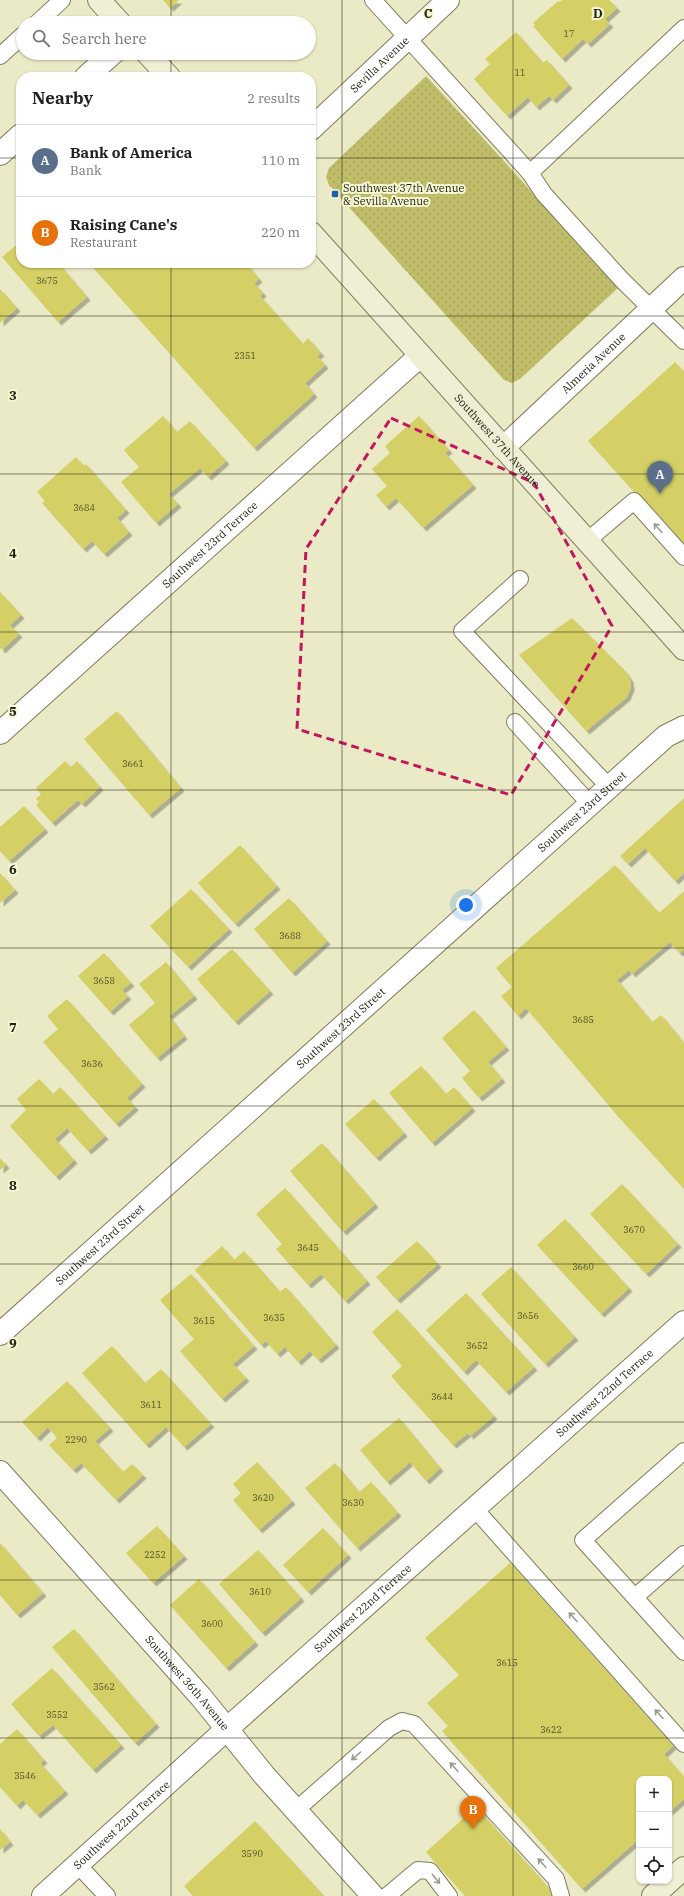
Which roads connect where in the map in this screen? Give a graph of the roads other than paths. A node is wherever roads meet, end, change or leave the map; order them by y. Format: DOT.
graph roads {
  1 [pos="62,0"];
  2 [pos="99,0"];
  3 [pos="373,0"];
  4 [pos="448,0"];
  5 [pos="45,16"];
  6 [pos="114,16"];
  7 [pos="684,28"];
  8 [pos="407,38"];
  9 [pos="16,41"];
  10 [pos="0,56"];
  11 [pos="105,60"];
  12 [pos="153,60"];
  13 [pos="92,72"];
  14 [pos="164,72"];
  15 [pos="316,125"];
  16 [pos="16,140"];
  17 [pos="0,154"];
  18 [pos="530,173"];
  19 [pos="316,239"];
  20 [pos="684,278"];
  21 [pos="652,308"];
  22 [pos="684,341"];
  23 [pos="420,356"];
  24 [pos="503,448"];
  25 [pos="587,541"];
  26 [pos="684,557"];
  27 [pos="520,579"];
  28 [pos="684,649"];
  29 [pos="515,722"];
  30 [pos="684,727"];
  31 [pos="0,733"];
  32 [pos="609,787"];
  33 [pos="590,804"];
  34 [pos="684,1322"];
  35 [pos="0,1334"];
  36 [pos="684,1451"];
  37 [pos="0,1472"];
  38 [pos="475,1509"];
  39 [pos="684,1554"];
  40 [pos="635,1597"];
  41 [pos="684,1652"];
  42 [pos="228,1728"];
  43 [pos="684,1744"];
  44 [pos="296,1810"];
  45 [pos="78,1865"];
  46 [pos="684,1868"];
  47 [pos="43,1896"];
  48 [pos="107,1896"];
  49 [pos="373,1896"];
  50 [pos="388,1896"];
  51 [pos="449,1896"];
  52 [pos="561,1896"];
  53 [pos="653,1896"];
  1 -- 5 [label="lane"];
  2 -- 6 [label="main road"];
  3 -- 8 [label="lane"];
  4 -- 8 [label="street, Sevilla Avenue"];
  7 -- 18 [label="lane"];
  8 -- 15 [label="street, Sevilla Avenue"];
  8 -- 18 [label="lane"];
  9 -- 10 [label="lane"];
  11 -- 13 [label="street"];
  12 -- 14 [label="main road"];
  16 -- 17 [label="street"];
  18 -- 21 [label="lane"];
  19 -- 23 [label="main road, Southwest 37th Avenue"];
  20 -- 21 [label="street, Almeria Avenue"];
  21 -- 22 [label="lane"];
  21 -- 24 [label="street, Almeria Avenue"];
  23 -- 24 [label="main road, Southwest 37th Avenue"];
  23 -- 31 [label="street, Southwest 23rd Terrace"];
  24 -- 25 [label="main road, Southwest 37th Avenue"];
  26 -- 25 [label="lane, one-way"];
  25 -- 28 [label="main road, Southwest 37th Avenue"];
  27 -- 32 [label="lane"];
  29 -- 33 [label="lane"];
  30 -- 32 [label="street, Southwest 23rd Street"];
  32 -- 33 [label="street, Southwest 23rd Street"];
  33 -- 35 [label="street, Southwest 23rd Street"];
  34 -- 38 [label="street, Southwest 22nd Terrace"];
  36 -- 40 [label="lane"];
  37 -- 42 [label="street, Southwest 36th Avenue"];
  38 -- 42 [label="street, Southwest 22nd Terrace"];
  43 -- 38 [label="lane, one-way"];
  39 -- 40 [label="lane"];
  40 -- 41 [label="lane"];
  42 -- 44 [label="street, Southwest 36th Avenue"];
  42 -- 45 [label="street, Southwest 22nd Terrace"];
  44 -- 49 [label="street, Southwest 36th Avenue"];
  52 -- 44 [label="lane, one-way"];
  45 -- 47 [label="street, Southwest 22nd Terrace"];
  45 -- 48 [label="lane"];
  46 -- 53 [label="main road"];
  50 -- 51 [label="lane, one-way"];
}
